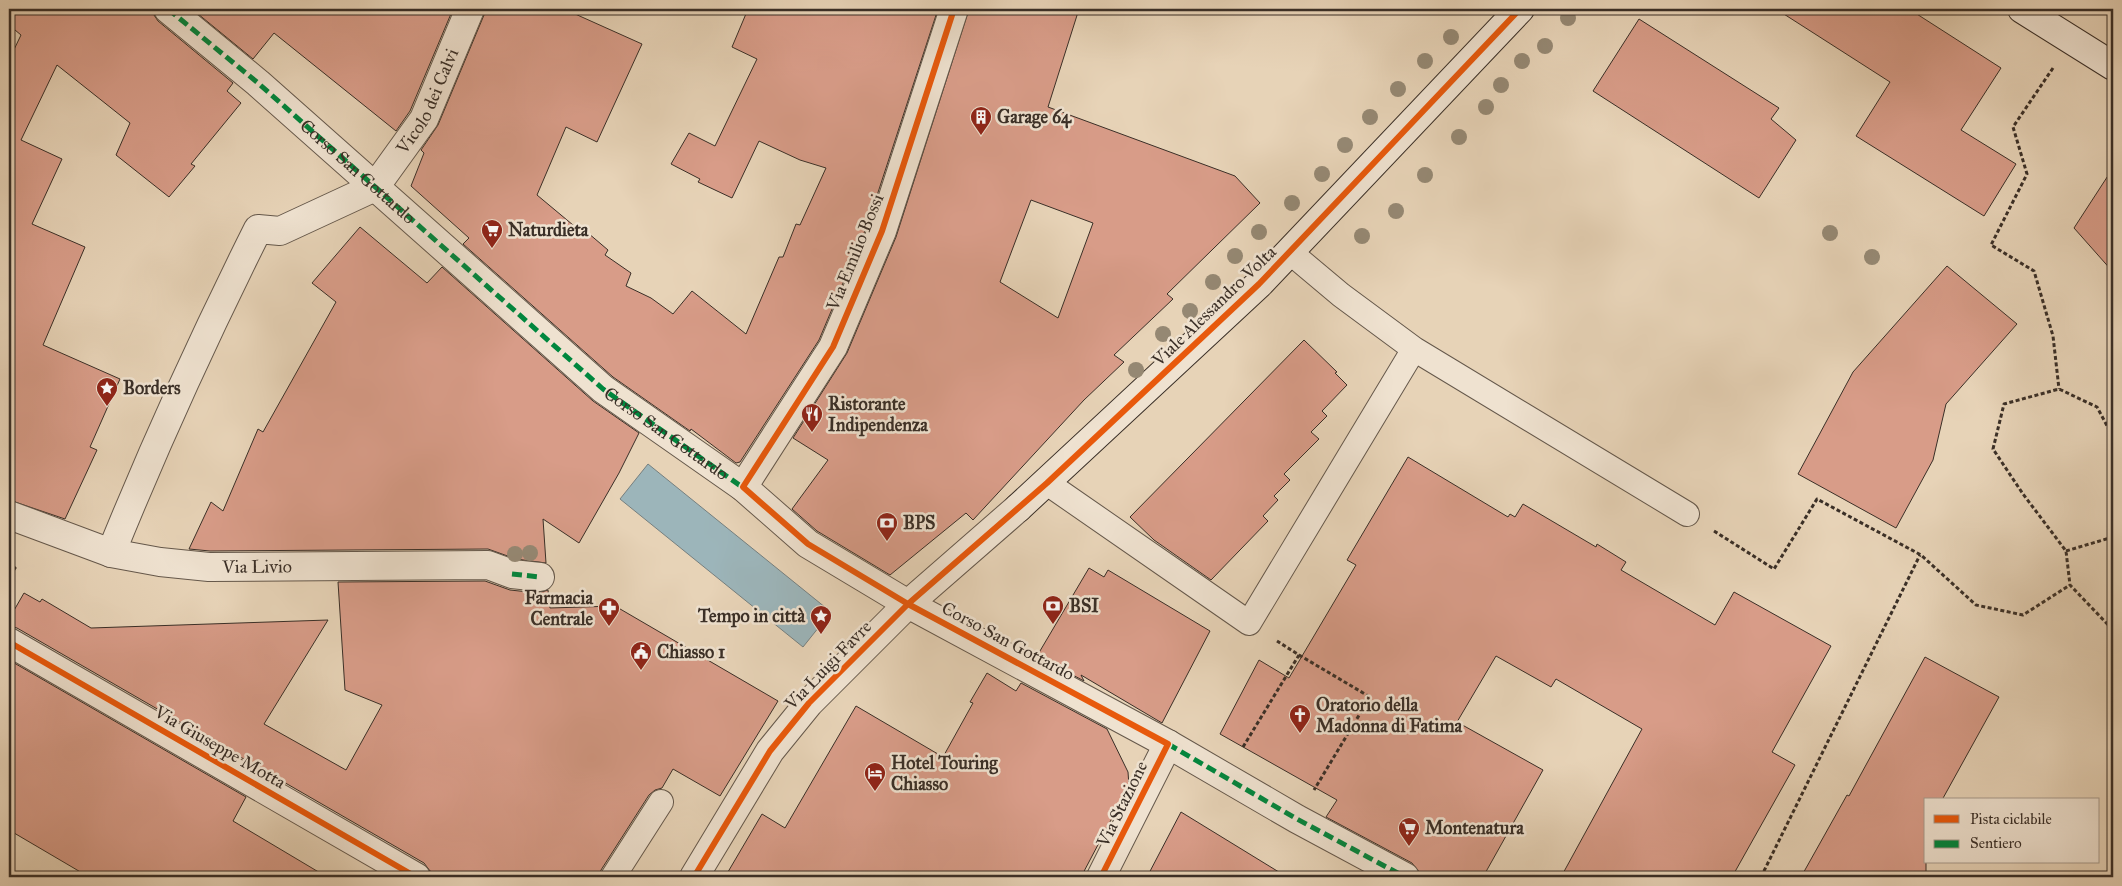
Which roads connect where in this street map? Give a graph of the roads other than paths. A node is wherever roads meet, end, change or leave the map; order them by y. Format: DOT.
graph roads {
  1 [pos="168,9"];
  2 [pos="470,9"];
  3 [pos="954,9"];
  4 [pos="1520,9"];
  5 [pos="2022,9"];
  6 [pos="2113,66"];
  7 [pos="374,187"];
  8 [pos="1291,253"];
  9 [pos="1414,349"];
  10 [pos="1047,483"];
  11 [pos="743,487"];
  12 [pos="1688,514"];
  13 [pos="9,515"];
  14 [pos="111,553"];
  15 [pos="540,577"];
  16 [pos="908,604"];
  17 [pos="9,642"];
  18 [pos="1168,744"];
  19 [pos="661,802"];
  20 [pos="416,877"];
  21 [pos="613,877"];
  22 [pos="694,877"];
  23 [pos="1101,877"];
  24 [pos="1405,877"];
  1 -- 7 [label="street, Corso San Gottardo"];
  2 -- 7 [label="street, Vicolo dei Calvi"];
  3 -- 11 [label="street, Via Emilio Bossi"];
  4 -- 8 [label="street, Viale Alessandro Volta"];
  5 -- 6 [label="street"];
  7 -- 11 [label="street, Corso San Gottardo"];
  7 -- 14 [label="street"];
  8 -- 9 [label="lane"];
  8 -- 10 [label="street, Viale Alessandro Volta"];
  9 -- 10 [label="lane"];
  9 -- 12 [label="lane"];
  10 -- 16 [label="street, Viale Alessandro Volta"];
  11 -- 16 [label="street, Corso San Gottardo"];
  13 -- 14 [label="street, Via Livio"];
  14 -- 15 [label="street, Via Livio"];
  16 -- 18 [label="street, Corso San Gottardo"];
  16 -- 22 [label="street, Via Luigi Favre"];
  17 -- 20 [label="street, Via Giuseppe Motta"];
  18 -- 23 [label="street, Via Stazione"];
  18 -- 24 [label="street, Corso San Gottardo"];
  19 -- 21 [label="lane"];
}
